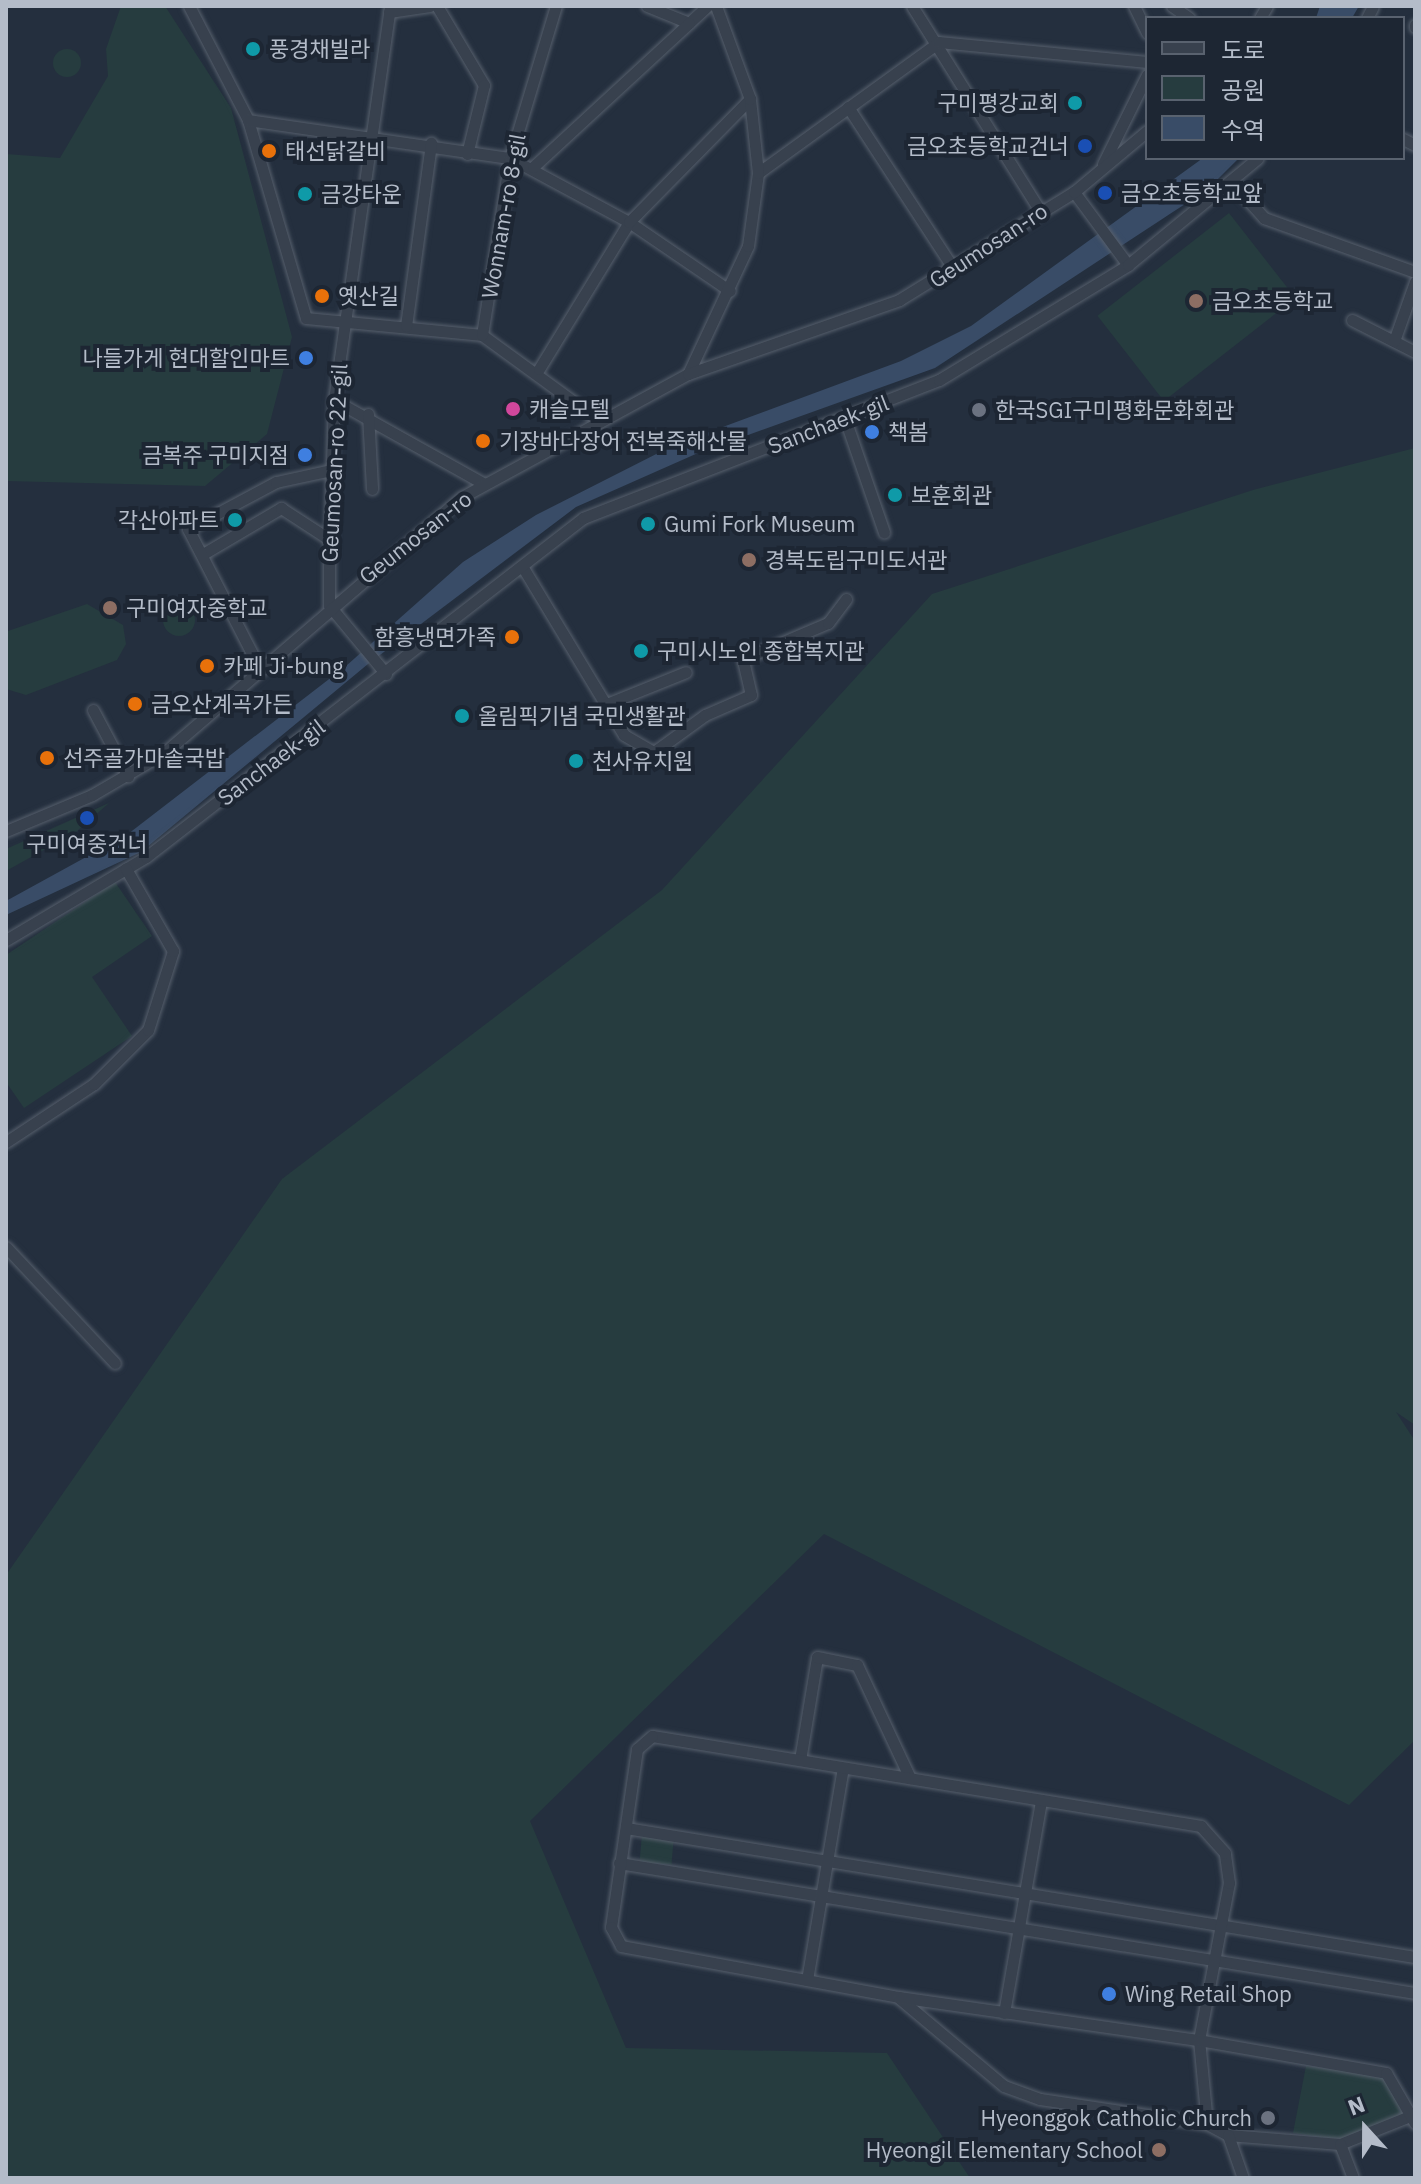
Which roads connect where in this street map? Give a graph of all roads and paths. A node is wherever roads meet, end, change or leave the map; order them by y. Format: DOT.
graph roads {
  1 [pos="189,6"];
  2 [pos="430,6"];
  3 [pos="437,6"];
  4 [pos="556,6"];
  5 [pos="647,6"];
  6 [pos="707,6"];
  7 [pos="716,6"];
  8 [pos="912,6"];
  9 [pos="1134,6"];
  10 [pos="389,9"];
  11 [pos="689,23"];
  12 [pos="1145,29"];
  13 [pos="939,42"];
  14 [pos="1145,62"];
  15 [pos="1145,79"];
  16 [pos="750,99"];
  17 [pos="848,107"];
  18 [pos="248,120"];
  19 [pos="1145,133"];
  20 [pos="369,136"];
  21 [pos="431,143"];
  22 [pos="467,154"];
  23 [pos="510,158"];
  24 [pos="1256,160"];
  25 [pos="533,167"];
  26 [pos="1101,170"];
  27 [pos="758,173"];
  28 [pos="1233,183"];
  29 [pos="1074,192"];
  30 [pos="1040,211"];
  31 [pos="629,222"];
  32 [pos="1128,265"];
  33 [pos="953,268"];
  34 [pos="1415,272"];
  35 [pos="1415,282"];
  36 [pos="730,291"];
  37 [pos="1352,320"];
  38 [pos="343,321"];
  39 [pos="406,326"];
  40 [pos="482,335"];
  41 [pos="1394,341"];
  42 [pos="1415,352"];
  43 [pos="539,369"];
  44 [pos="688,374"];
  45 [pos="334,400"];
  46 [pos="368,414"];
  47 [pos="845,419"];
  48 [pos="600,421"];
  49 [pos="331,470"];
  50 [pos="484,484"];
  51 [pos="372,489"];
  52 [pos="884,532"];
  53 [pos="330,540"];
  54 [pos="203,554"];
  55 [pos="522,566"];
  56 [pos="846,599"];
  57 [pos="329,605"];
  58 [pos="259,667"];
  59 [pos="686,672"];
  60 [pos="386,674"];
  61 [pos="604,705"];
  62 [pos="93,710"];
  63 [pos="128,776"];
  64 [pos="6,831"];
  65 [pos="126,869"];
  66 [pos="6,940"];
  67 [pos="6,1142"];
  68 [pos="6,1247"];
  69 [pos="115,1363"];
  70 [pos="800,1760"];
  71 [pos="843,1768"];
  72 [pos="910,1778"];
  73 [pos="1041,1800"];
  74 [pos="626,1828"];
  75 [pos="827,1861"];
  76 [pos="619,1863"];
  77 [pos="1025,1893"];
  78 [pos="821,1896"];
  79 [pos="1222,1925"];
  80 [pos="1019,1928"];
  81 [pos="1415,1957"];
  82 [pos="1215,1961"];
  83 [pos="807,1980"];
  84 [pos="1415,1993"];
  85 [pos="899,1997"];
  86 [pos="1004,2013"];
  87 [pos="1199,2040"];
  88 [pos="1414,2117"];
  89 [pos="1207,2124"];
  90 [pos="1228,2135"];
  91 [pos="1340,2144"];
  92 [pos="1243,2178"];
  93 [pos="1353,2178"];
  1 -- 18 [label="street"];
  2 -- 10 [label="street, Geumosan-ro 22-gil"];
  3 -- 22 [label="street"];
  4 -- 23 [label="street, Wonnam-ro 8-gil"];
  5 -- 11 [label="street"];
  6 -- 11 [label="street"];
  7 -- 16 [label="street"];
  8 -- 13 [label="street"];
  9 -- 12 [label="street"];
  10 -- 20 [label="street, Geumosan-ro 22-gil"];
  11 -- 25 [label="street"];
  13 -- 14 [label="street"];
  13 -- 17 [label="street"];
  13 -- 30 [label="street"];
  15 -- 26 [label="street"];
  16 -- 27 [label="street"];
  16 -- 31 [label="street"];
  17 -- 27 [label="street"];
  17 -- 33 [label="street"];
  18 -- 20 [label="street"];
  18 -- 38 [label="street"];
  19 -- 26 [label="street, Geumosan-ro"];
  20 -- 21 [label="street"];
  20 -- 38 [label="street, Geumosan-ro 22-gil"];
  21 -- 22 [label="street"];
  21 -- 39 [label="street"];
  22 -- 23 [label="street"];
  23 -- 25 [label="street"];
  23 -- 40 [label="street, Wonnam-ro 8-gil"];
  24 -- 28 [label="street, Sanchaek-gil"];
  25 -- 31 [label="street"];
  26 -- 29 [label="street, Geumosan-ro"];
  27 -- 36 [label="street"];
  28 -- 32 [label="street, Sanchaek-gil"];
  28 -- 34 [label="street"];
  29 -- 30 [label="street, Geumosan-ro"];
  29 -- 32 [label="street"];
  30 -- 33 [label="street, Geumosan-ro"];
  31 -- 36 [label="street"];
  31 -- 43 [label="street"];
  32 -- 47 [label="street, Sanchaek-gil"];
  33 -- 44 [label="street, Geumosan-ro"];
  35 -- 41 [label="street"];
  36 -- 44 [label="street"];
  37 -- 41 [label="street"];
  38 -- 39 [label="street"];
  38 -- 45 [label="street, Geumosan-ro 22-gil"];
  39 -- 40 [label="street"];
  40 -- 43 [label="street"];
  41 -- 42 [label="street"];
  43 -- 48 [label="street"];
  44 -- 48 [label="street, Geumosan-ro"];
  45 -- 46 [label="street"];
  45 -- 49 [label="street, Geumosan-ro 22-gil"];
  46 -- 50 [label="street"];
  46 -- 51 [label="street"];
  47 -- 52 [label="street"];
  47 -- 55 [label="street, Sanchaek-gil"];
  48 -- 50 [label="street, Geumosan-ro"];
  49 -- 53 [label="street, Geumosan-ro 22-gil"];
  49 -- 54 [label="street"];
  50 -- 57 [label="street, Geumosan-ro"];
  53 -- 54 [label="street"];
  53 -- 57 [label="street, Geumosan-ro 22-gil"];
  54 -- 58 [label="street"];
  55 -- 60 [label="street, Sanchaek-gil"];
  55 -- 61 [label="street"];
  56 -- 61 [label="street"];
  57 -- 58 [label="street, Geumosan-ro"];
  57 -- 60 [label="street"];
  58 -- 63 [label="street, Geumosan-ro"];
  59 -- 61 [label="street"];
  60 -- 65 [label="street, Sanchaek-gil"];
  62 -- 63 [label="street"];
  63 -- 64 [label="street, Geumosan-ro"];
  65 -- 66 [label="street, Sanchaek-gil"];
  65 -- 67 [label="street"];
  68 -- 69 [label="street"];
  70 -- 71 [label="street"];
  70 -- 72 [label="street"];
  70 -- 74 [label="street"];
  71 -- 72 [label="street"];
  71 -- 75 [label="street"];
  72 -- 73 [label="street"];
  73 -- 77 [label="street"];
  73 -- 79 [label="street"];
  74 -- 75 [label="street"];
  74 -- 76 [label="street"];
  75 -- 77 [label="street"];
  75 -- 78 [label="street"];
  76 -- 78 [label="street"];
  76 -- 83 [label="street"];
  77 -- 79 [label="street"];
  77 -- 80 [label="street"];
  78 -- 80 [label="street"];
  78 -- 83 [label="street"];
  79 -- 81 [label="street"];
  79 -- 82 [label="street"];
  80 -- 82 [label="street"];
  80 -- 86 [label="street"];
  82 -- 84 [label="street"];
  82 -- 87 [label="street"];
  83 -- 85 [label="street"];
  85 -- 86 [label="street"];
  85 -- 89 [label="street"];
  86 -- 87 [label="street"];
  87 -- 88 [label="street"];
  87 -- 89 [label="street"];
  88 -- 91 [label="street"];
  89 -- 90 [label="street"];
  90 -- 91 [label="street"];
  90 -- 92 [label="street"];
  91 -- 93 [label="street"];
}
